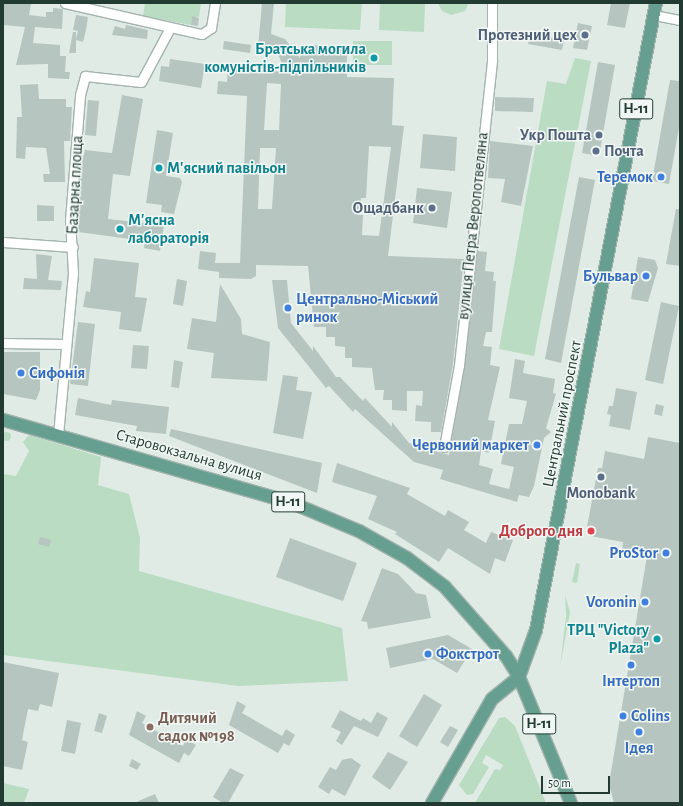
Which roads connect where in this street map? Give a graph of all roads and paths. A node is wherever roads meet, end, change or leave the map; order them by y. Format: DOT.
graph roads {
  1 [pos="65,3"];
  2 [pos="215,3"];
  3 [pos="492,3"];
  4 [pos="656,3"];
  5 [pos="654,15"];
  6 [pos="680,20"];
  7 [pos="170,28"];
  8 [pos="3,242"];
  9 [pos="73,247"];
  10 [pos="3,343"];
  11 [pos="66,344"];
  12 [pos="3,420"];
  13 [pos="58,435"];
  14 [pos="444,447"];
  15 [pos="520,677"];
  16 [pos="432,803"];
  17 [pos="571,803"];
  1 -- 7 [label="street"];
  2 -- 7 [label="street"];
  3 -- 14 [label="street, вулиця Петра Веропотвеляна"];
  4 -- 5 [label="main road, Центральний проспект / Н-11"];
  5 -- 6 [label="street"];
  5 -- 15 [label="main road, Центральний проспект / Н-11"];
  7 -- 9 [label="street, Базарна площа"];
  8 -- 9 [label="street"];
  9 -- 11 [label="street, Базарна площа"];
  10 -- 11 [label="street"];
  11 -- 13 [label="street, Базарна площа"];
  12 -- 13 [label="main road, Старовокзальна вулиця / Н-11"];
  13 -- 15 [label="main road, Старовокзальна вулиця / Н-11"];
  15 -- 16 [label="main road"];
  15 -- 17 [label="main road, Н-11"];
}
